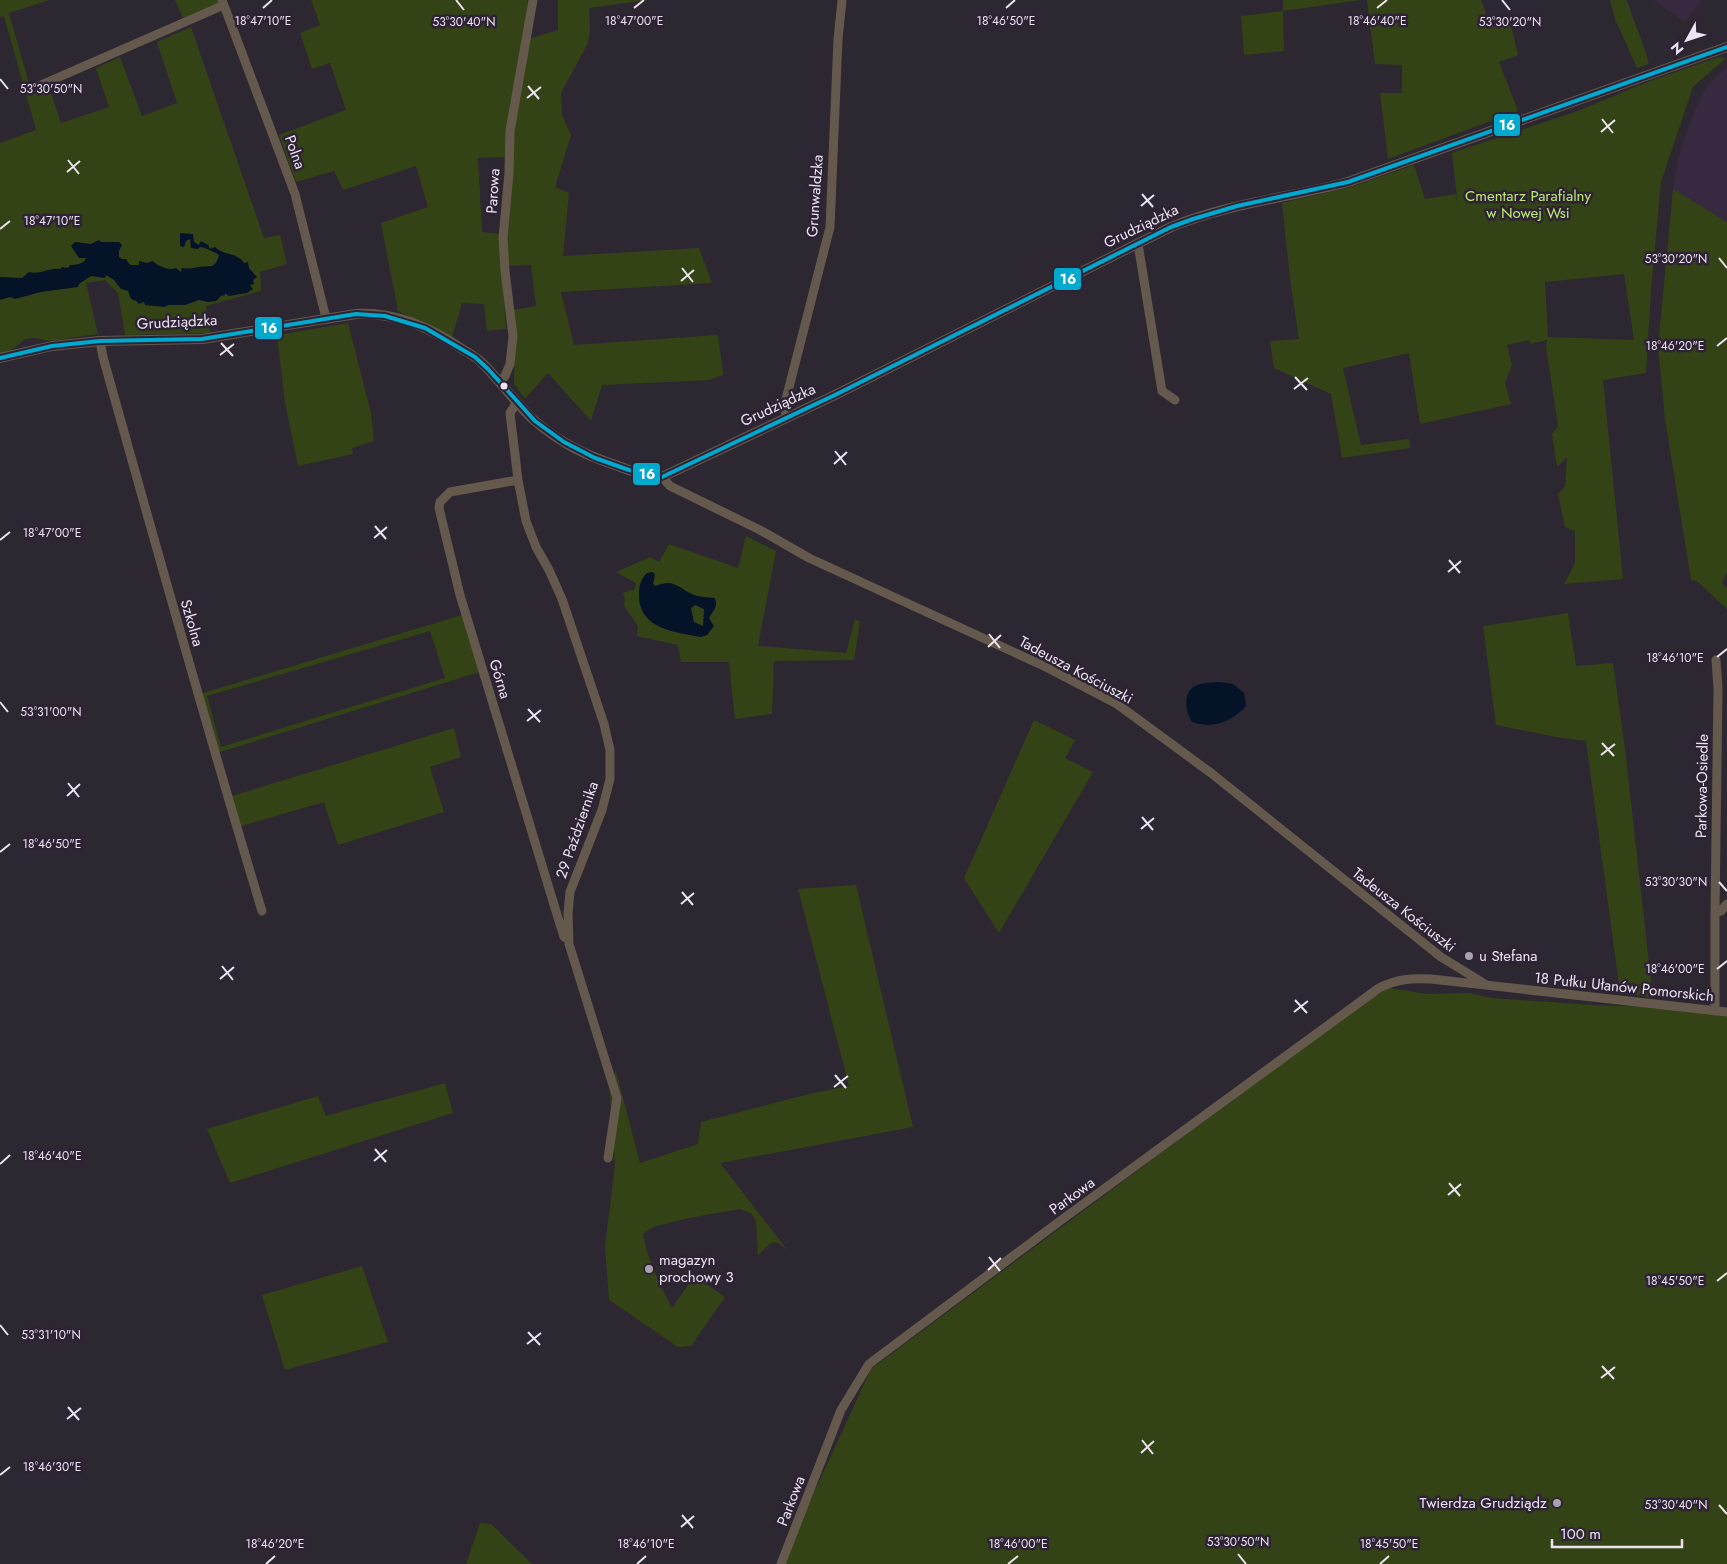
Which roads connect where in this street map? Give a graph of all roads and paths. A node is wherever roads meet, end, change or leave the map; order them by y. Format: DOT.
graph roads {
  1 [pos="533,0"];
  2 [pos="842,0"];
  3 [pos="223,2"];
  4 [pos="1727,47"];
  5 [pos="34,88"];
  6 [pos="1138,244"];
  7 [pos="326,318"];
  8 [pos="100,341"];
  9 [pos="0,358"];
  10 [pos="500,382"];
  11 [pos="1175,400"];
  12 [pos="517,402"];
  13 [pos="787,418"];
  14 [pos="662,477"];
  15 [pos="518,480"];
  16 [pos="1716,660"];
  17 [pos="1727,904"];
  18 [pos="262,911"];
  19 [pos="1715,912"];
  20 [pos="568,939"];
  21 [pos="1488,986"];
  22 [pos="1715,1011"];
  23 [pos="1727,1012"];
  24 [pos="608,1158"];
  25 [pos="781,1564"];
  1 -- 10 [label="street, Parowa"];
  2 -- 13 [label="street, Grunwaldzka"];
  3 -- 5 [label="street"];
  3 -- 7 [label="street, Polna"];
  4 -- 6 [label="street, Grudziądzka"];
  6 -- 11 [label="street"];
  6 -- 13 [label="street, Grudziądzka"];
  7 -- 8 [label="street, Grudziądzka"];
  7 -- 10 [label="street, Grudziądzka"];
  8 -- 9 [label="street, Grudziądzka"];
  8 -- 18 [label="street, Szkolna"];
  10 -- 12 [label="street, Grudziądzka"];
  12 -- 14 [label="street, Grudziądzka"];
  12 -- 15 [label="street, 29 Października"];
  13 -- 14 [label="street, Grudziądzka"];
  14 -- 21 [label="street, Tadeusza Kościuszki"];
  15 -- 20 [label="street, 29 Października"];
  15 -- 20 [label="street, Górna"];
  16 -- 19 [label="street, Parkowa-Osiedle"];
  17 -- 19 [label="street"];
  19 -- 22 [label="street, Parkowa-Osiedle"];
  20 -- 24 [label="street, 29 Października"];
  21 -- 22 [label="street, 18 Pułku Ułanów Pomorskich"];
  21 -- 25 [label="street, Parkowa"];
  22 -- 23 [label="street, 18 Pułku Ułanów Pomorskich"];
}
